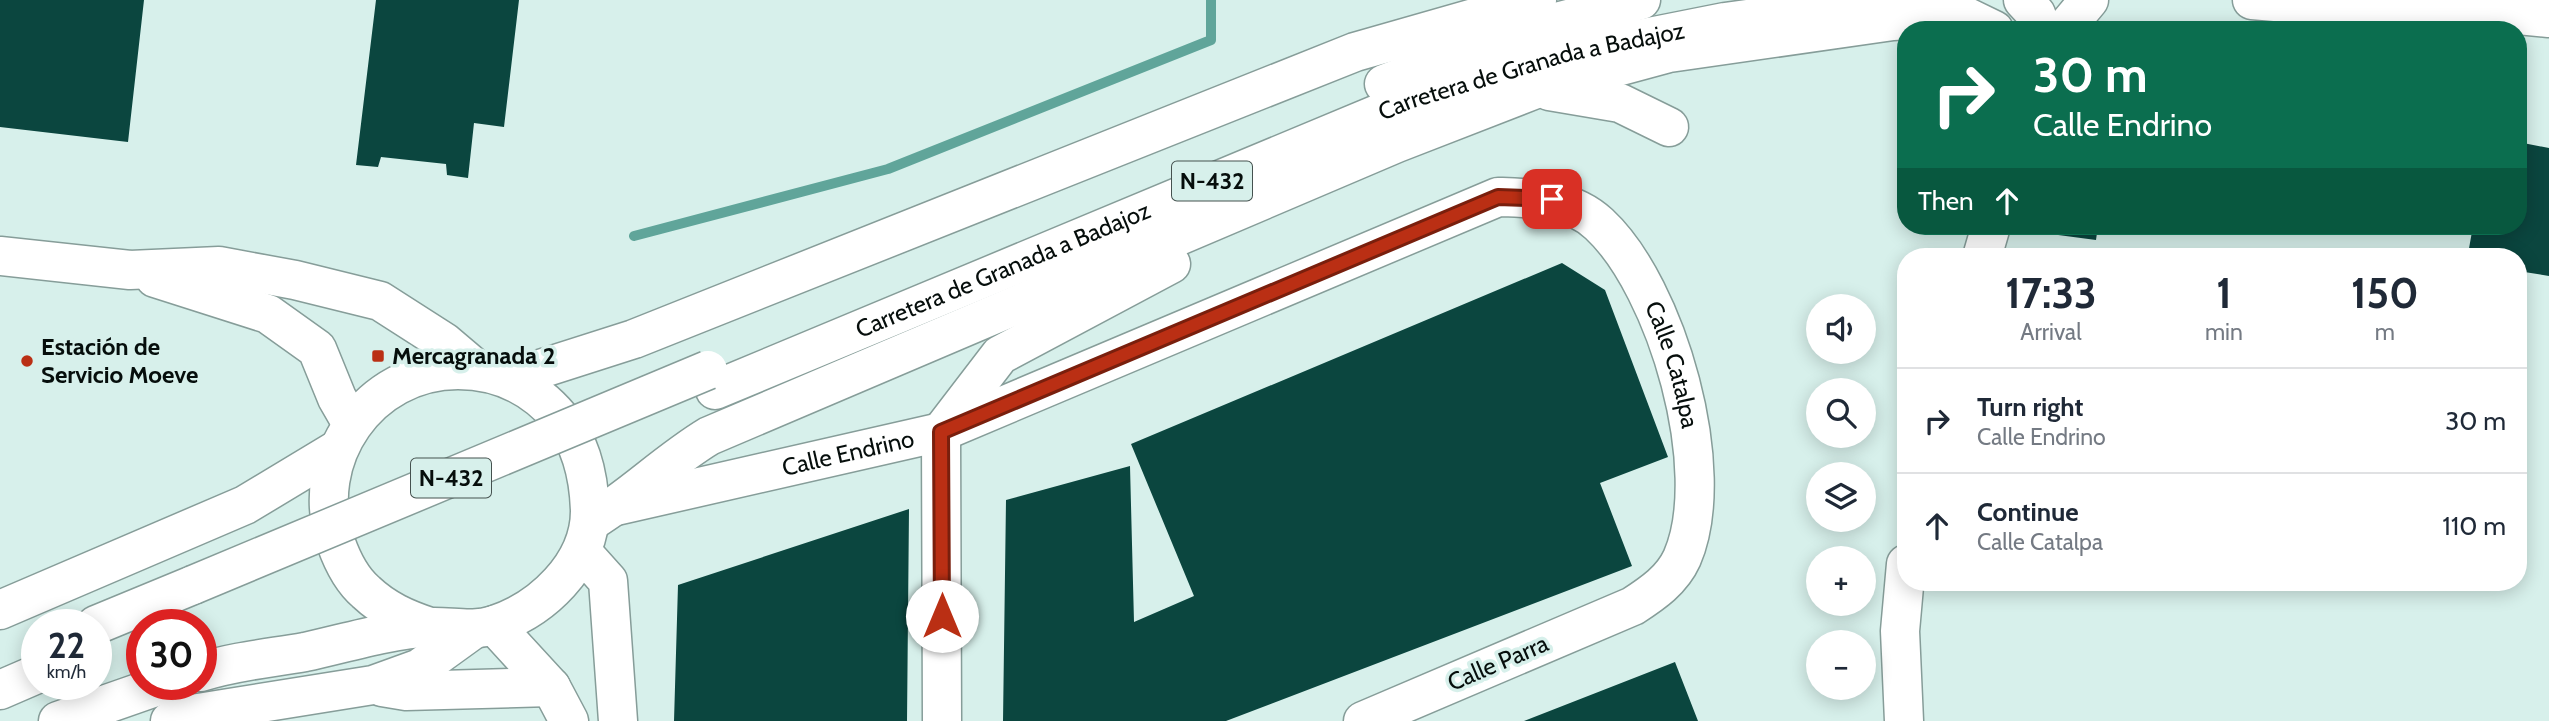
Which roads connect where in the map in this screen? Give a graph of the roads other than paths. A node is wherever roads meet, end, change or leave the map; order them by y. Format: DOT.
graph roads {
  1 [pos="1537,0"];
  2 [pos="1641,0"];
  3 [pos="1914,0"];
  4 [pos="2023,0"];
  5 [pos="2090,0"];
  6 [pos="2252,0"];
  7 [pos="2389,2"];
  8 [pos="2549,18"];
  9 [pos="1902,21"];
  10 [pos="1975,21"];
  11 [pos="2039,21"];
  12 [pos="2072,21"];
  13 [pos="1725,22"];
  14 [pos="1897,22"];
  15 [pos="1669,53"];
  16 [pos="1536,89"];
  17 [pos="1669,127"];
  18 [pos="1498,197"];
  19 [pos="1252,205"];
  20 [pos="0,256"];
  21 [pos="130,270"];
  22 [pos="493,374"];
  23 [pos="711,380"];
  24 [pos="941,432"];
  25 [pos="345,436"];
  26 [pos="596,527"];
  27 [pos="1904,591"];
  28 [pos="197,596"];
  29 [pos="1633,606"];
  30 [pos="179,609"];
  31 [pos="0,610"];
  32 [pos="112,620"];
  33 [pos="430,627"];
  34 [pos="484,627"];
  35 [pos="21,655"];
  36 [pos="0,664"];
  37 [pos="217,669"];
  38 [pos="21,681"];
  39 [pos="373,685"];
  40 [pos="551,687"];
  41 [pos="0,690"];
  42 [pos="126,697"];
  43 [pos="58,721"];
  44 [pos="170,721"];
  45 [pos="569,721"];
  46 [pos="618,721"];
  47 [pos="942,721"];
  48 [pos="1363,721"];
  49 [pos="1904,721"];
  1 -- 22 [label="main road"];
  2 -- 23 [label="main road, Carretera de Granada a Badajoz / N-432"];
  3 -- 13 [label="main road, Carretera de Granada a Badajoz / N-432"];
  4 -- 11 [label="main road"];
  5 -- 12 [label="main road"];
  6 -- 7 [label="main road"];
  7 -- 8 [label="main road"];
  9 -- 10 [label="main road"];
  13 -- 15 [label="main road"];
  13 -- 23 [label="main road, Carretera de Granada a Badajoz / N-432"];
  14 -- 15 [label="main road"];
  15 -- 16 [label="main road"];
  16 -- 17 [label="main road"];
  16 -- 19 [label="main road"];
  18 -- 24 [label="main road, Calle Endrino"];
  18 -- 29 [label="main road, Calle Catalpa"];
  19 -- 24 [label="main road"];
  19 -- 26 [label="main road"];
  20 -- 21 [label="main road"];
  21 -- 22 [label="main road"];
  21 -- 25 [label="main road"];
  22 -- 25 [label="main road"];
  22 -- 26 [label="main road"];
  23 -- 28 [label="main road, Carretera de Granada a Badajoz / N-432"];
  24 -- 26 [label="main road, Calle Endrino"];
  24 -- 47 [label="main road"];
  25 -- 31 [label="main road"];
  25 -- 33 [label="main road"];
  26 -- 34 [label="main road"];
  26 -- 46 [label="main road"];
  27 -- 49 [label="main road"];
  28 -- 30 [label="main road, Carretera de Granada a Badajoz / N-432"];
  28 -- 32 [label="main road, Carretera de Granada a Badajoz / N-432"];
  29 -- 48 [label="main road, Calle Parra"];
  33 -- 34 [label="main road"];
  33 -- 37 [label="main road"];
  34 -- 39 [label="main road"];
  34 -- 40 [label="main road"];
  35 -- 36 [label="main road"];
  38 -- 41 [label="main road"];
  39 -- 40 [label="main road"];
  39 -- 44 [label="main road"];
  40 -- 45 [label="main road"];
  42 -- 43 [label="main road"];
}
